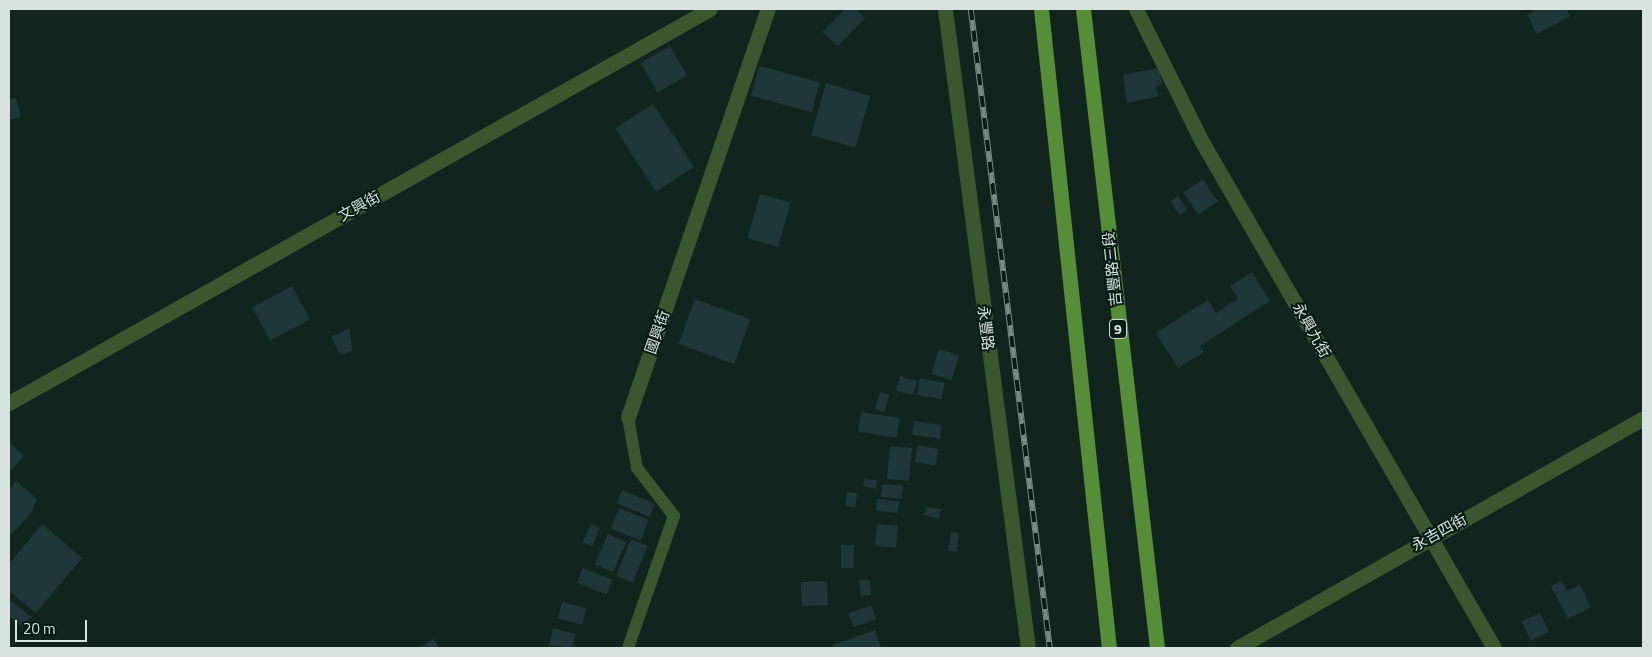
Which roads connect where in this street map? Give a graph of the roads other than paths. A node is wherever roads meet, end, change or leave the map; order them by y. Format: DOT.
graph roads {
  1 [pos="710,9"];
  2 [pos="768,9"];
  3 [pos="945,9"];
  4 [pos="1041,9"];
  5 [pos="1083,9"];
  6 [pos="1136,9"];
  7 [pos="9,403"];
  8 [pos="628,416"];
  9 [pos="1643,418"];
  10 [pos="1432,536"];
  11 [pos="628,648"];
  12 [pos="1028,648"];
  13 [pos="1109,648"];
  14 [pos="1157,648"];
  15 [pos="1237,648"];
  16 [pos="1494,648"];
  1 -- 7 [label="street, 文興街"];
  2 -- 8 [label="street, 國興街"];
  3 -- 12 [label="street, 永豐路"];
  4 -- 13 [label="main road"];
  5 -- 14 [label="main road, 吉豐路三段 / 9"];
  6 -- 10 [label="street, 永興九街"];
  8 -- 11 [label="lane, 國興街"];
  9 -- 10 [label="street, 永吉四街"];
  10 -- 15 [label="street, 永吉四街"];
  10 -- 16 [label="street, 永興九街"];
}
